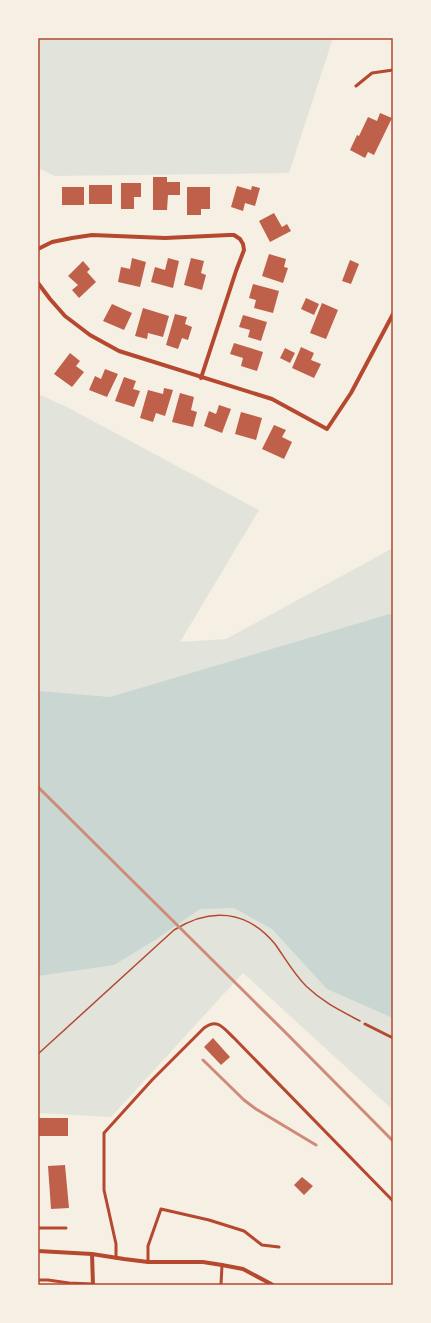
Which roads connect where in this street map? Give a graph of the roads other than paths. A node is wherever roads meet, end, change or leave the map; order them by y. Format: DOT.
graph roads {
  1 [pos="393,70"];
  2 [pos="356,86"];
  3 [pos="38,249"];
  4 [pos="38,283"];
  5 [pos="393,314"];
  6 [pos="201,378"];
  7 [pos="365,1024"];
  8 [pos="393,1038"];
  9 [pos="393,1200"];
  10 [pos="38,1228"];
  11 [pos="66,1228"];
  12 [pos="279,1247"];
  13 [pos="38,1251"];
  14 [pos="92,1254"];
  15 [pos="116,1258"];
  16 [pos="148,1262"];
  17 [pos="222,1265"];
  18 [pos="38,1280"];
  19 [pos="93,1284"];
  20 [pos="221,1285"];
  21 [pos="272,1285"];
  1 -- 2 [label="lane"];
  3 -- 6 [label="street"];
  4 -- 6 [label="street"];
  5 -- 6 [label="street"];
  7 -- 8 [label="lane"];
  9 -- 15 [label="lane"];
  10 -- 11 [label="lane"];
  12 -- 16 [label="lane"];
  13 -- 14 [label="street"];
  14 -- 15 [label="street"];
  14 -- 19 [label="street"];
  15 -- 16 [label="street"];
  16 -- 17 [label="street"];
  17 -- 20 [label="lane"];
  17 -- 21 [label="street"];
  18 -- 19 [label="lane"];
}
